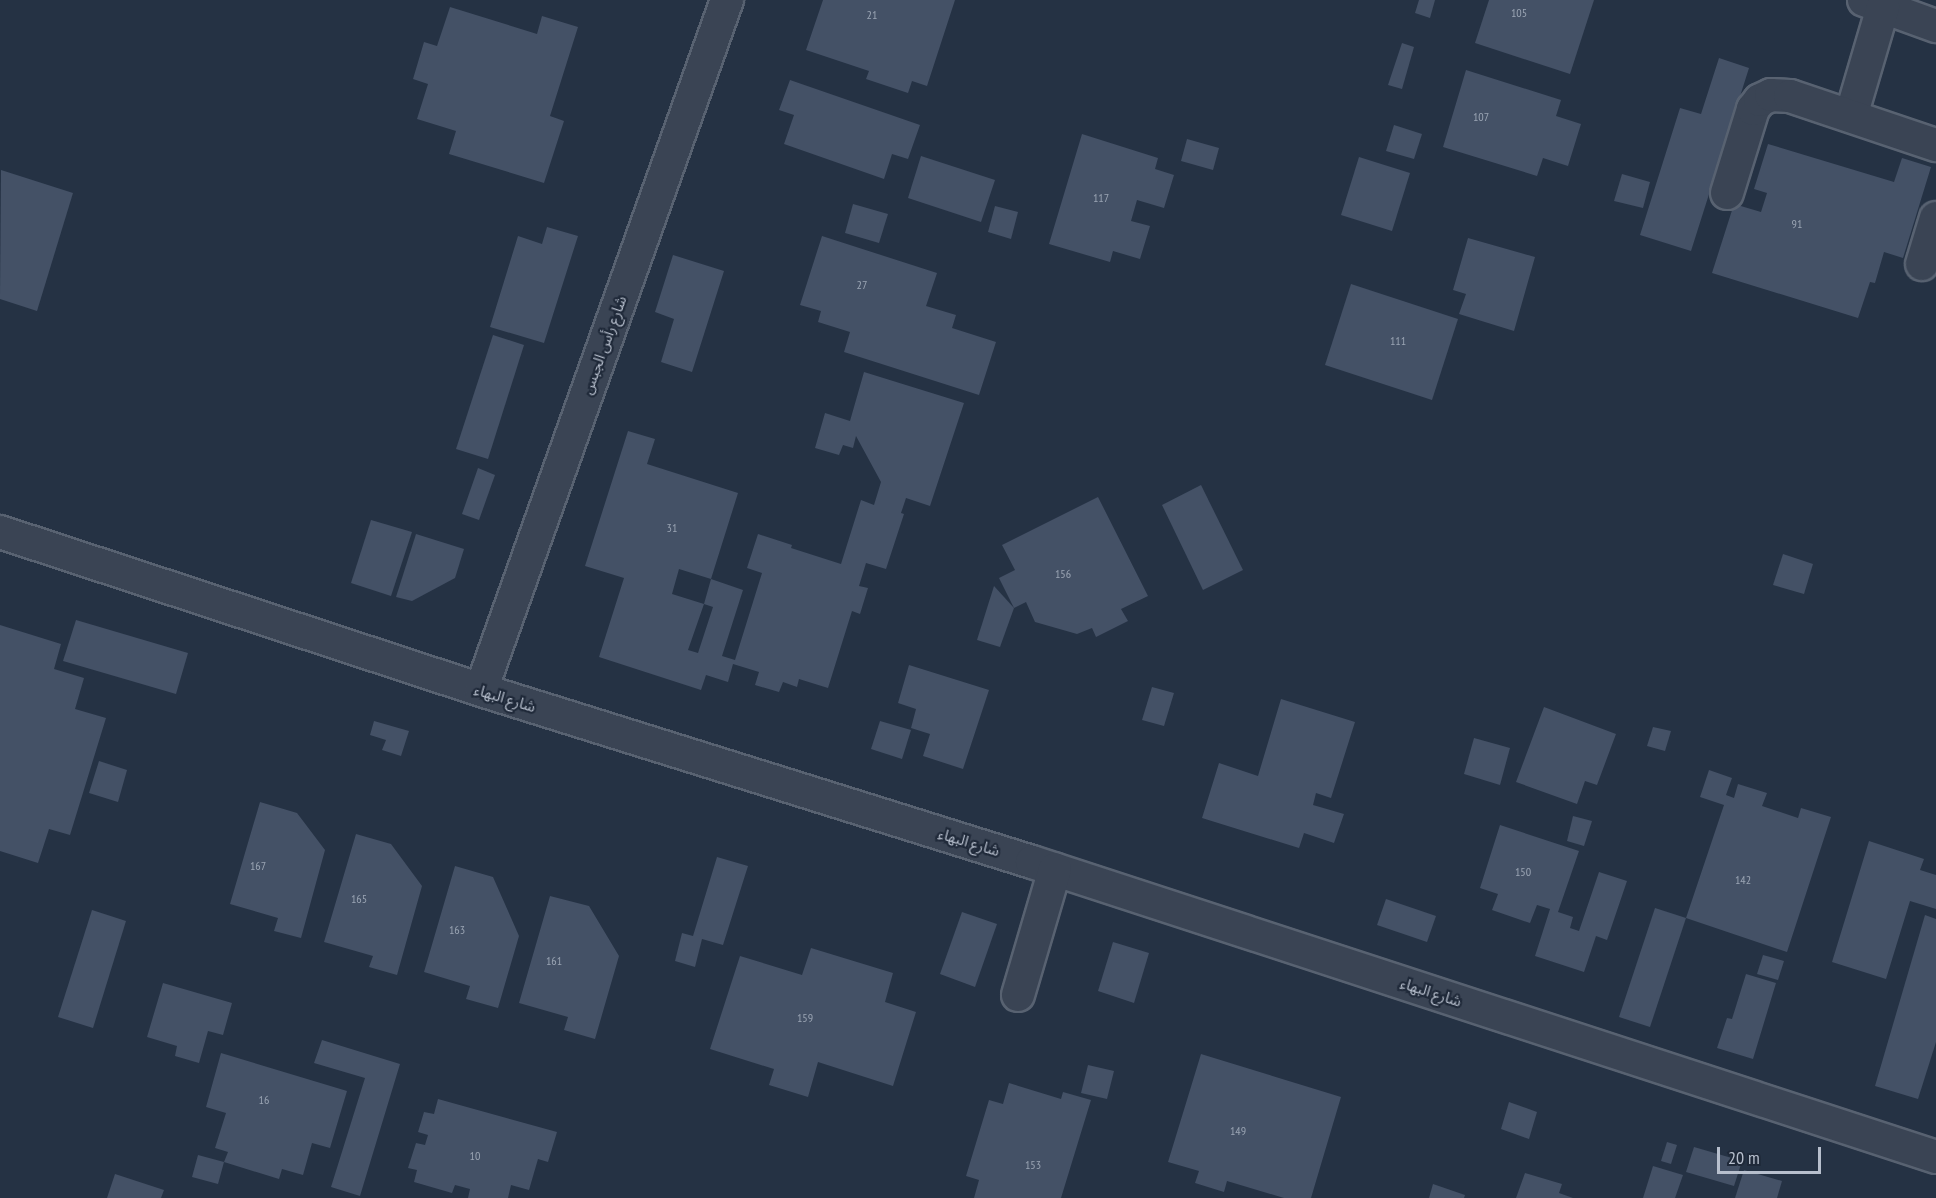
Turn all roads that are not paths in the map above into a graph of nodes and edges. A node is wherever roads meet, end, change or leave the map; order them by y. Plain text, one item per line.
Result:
1 (727, 0) edge
2 (1873, 3) edge
3 (1936, 26) edge
4 (1851, 116) junction
5 (1936, 145) edge
6 (1727, 193) dead end
7 (1936, 218) edge
8 (1922, 264) dead end
9 (0, 532) edge
10 (481, 690) junction
11 (1055, 869) junction
12 (1018, 995) dead end
13 (1936, 1157) edge

1 - 10 street, شارع رأس الجبس
2 - 3 street
2 - 4 street
4 - 5 street
4 - 6 street
7 - 8 street
9 - 10 street, شارع البهاء
10 - 11 street, شارع البهاء
11 - 12 street
11 - 13 street, شارع البهاء

